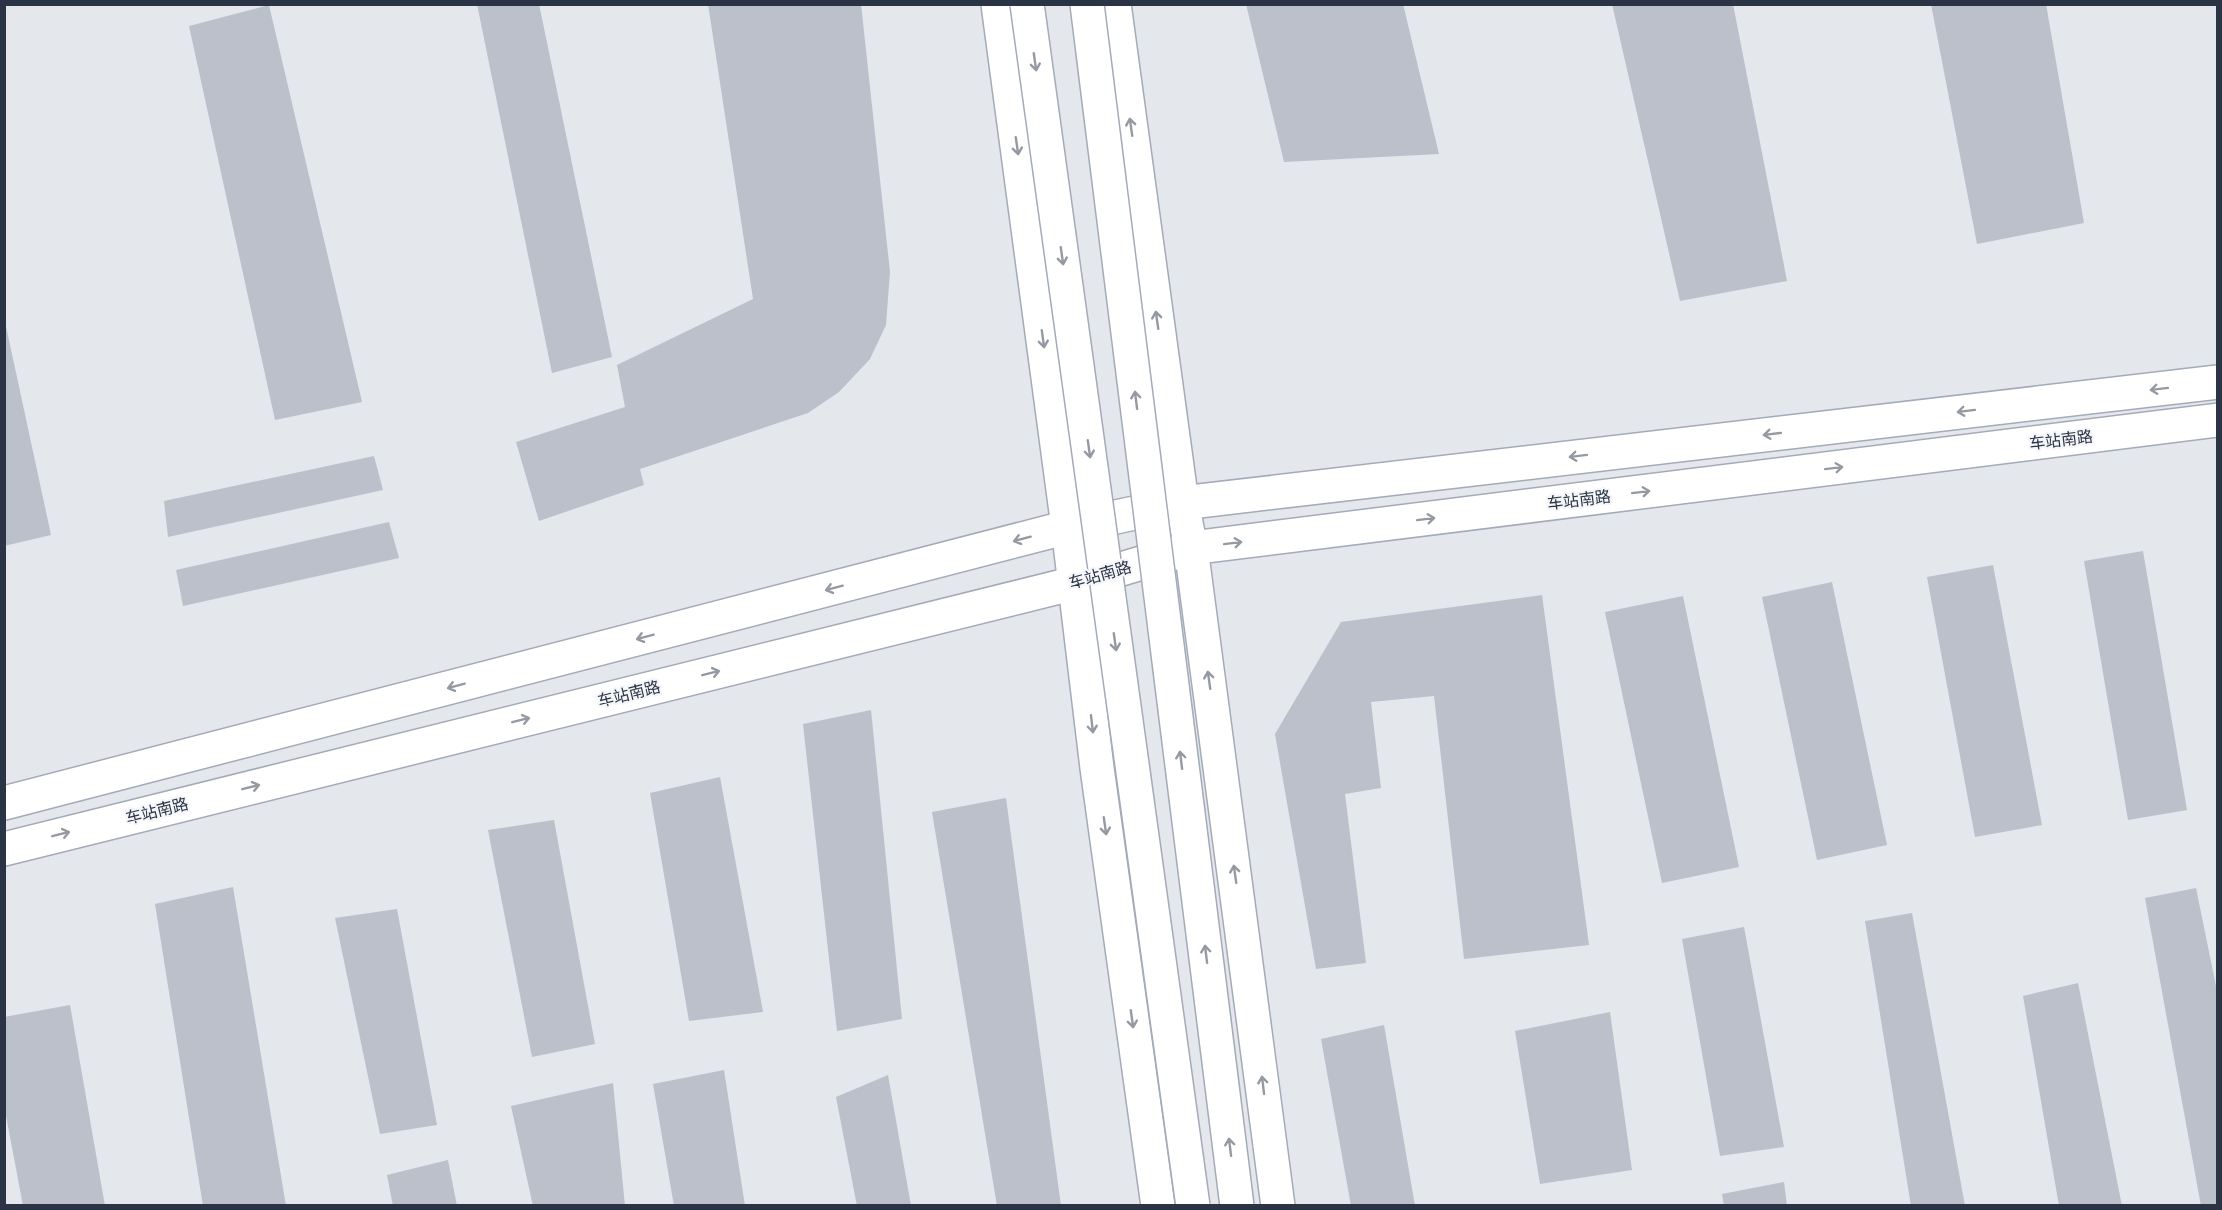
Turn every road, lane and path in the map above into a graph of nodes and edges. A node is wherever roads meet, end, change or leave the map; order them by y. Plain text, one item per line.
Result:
1 (998, 4) edge
2 (1027, 4) edge
3 (1087, 4) edge
4 (1114, 4) edge
5 (2217, 382) edge
6 (2217, 420) edge
7 (1182, 502) junction
8 (1068, 527) junction
9 (1191, 548) junction
10 (1075, 583) junction
11 (4, 803) edge
12 (4, 849) edge
13 (1158, 1206) edge
14 (1193, 1206) edge
15 (1237, 1206) edge
16 (1278, 1206) edge

1 -> 8 main road
2 -> 14 main road, bridge
15 -> 3 main road, bridge
7 -> 4 main road
5 -> 7 main road
9 -> 6 main road, 车站南路
7 - 8 main road
7 - 9 main road
8 - 10 main road
8 -> 11 main road
9 - 10 main road, 车站南路
16 -> 9 main road
12 -> 10 main road, 车站南路
10 -> 13 main road

